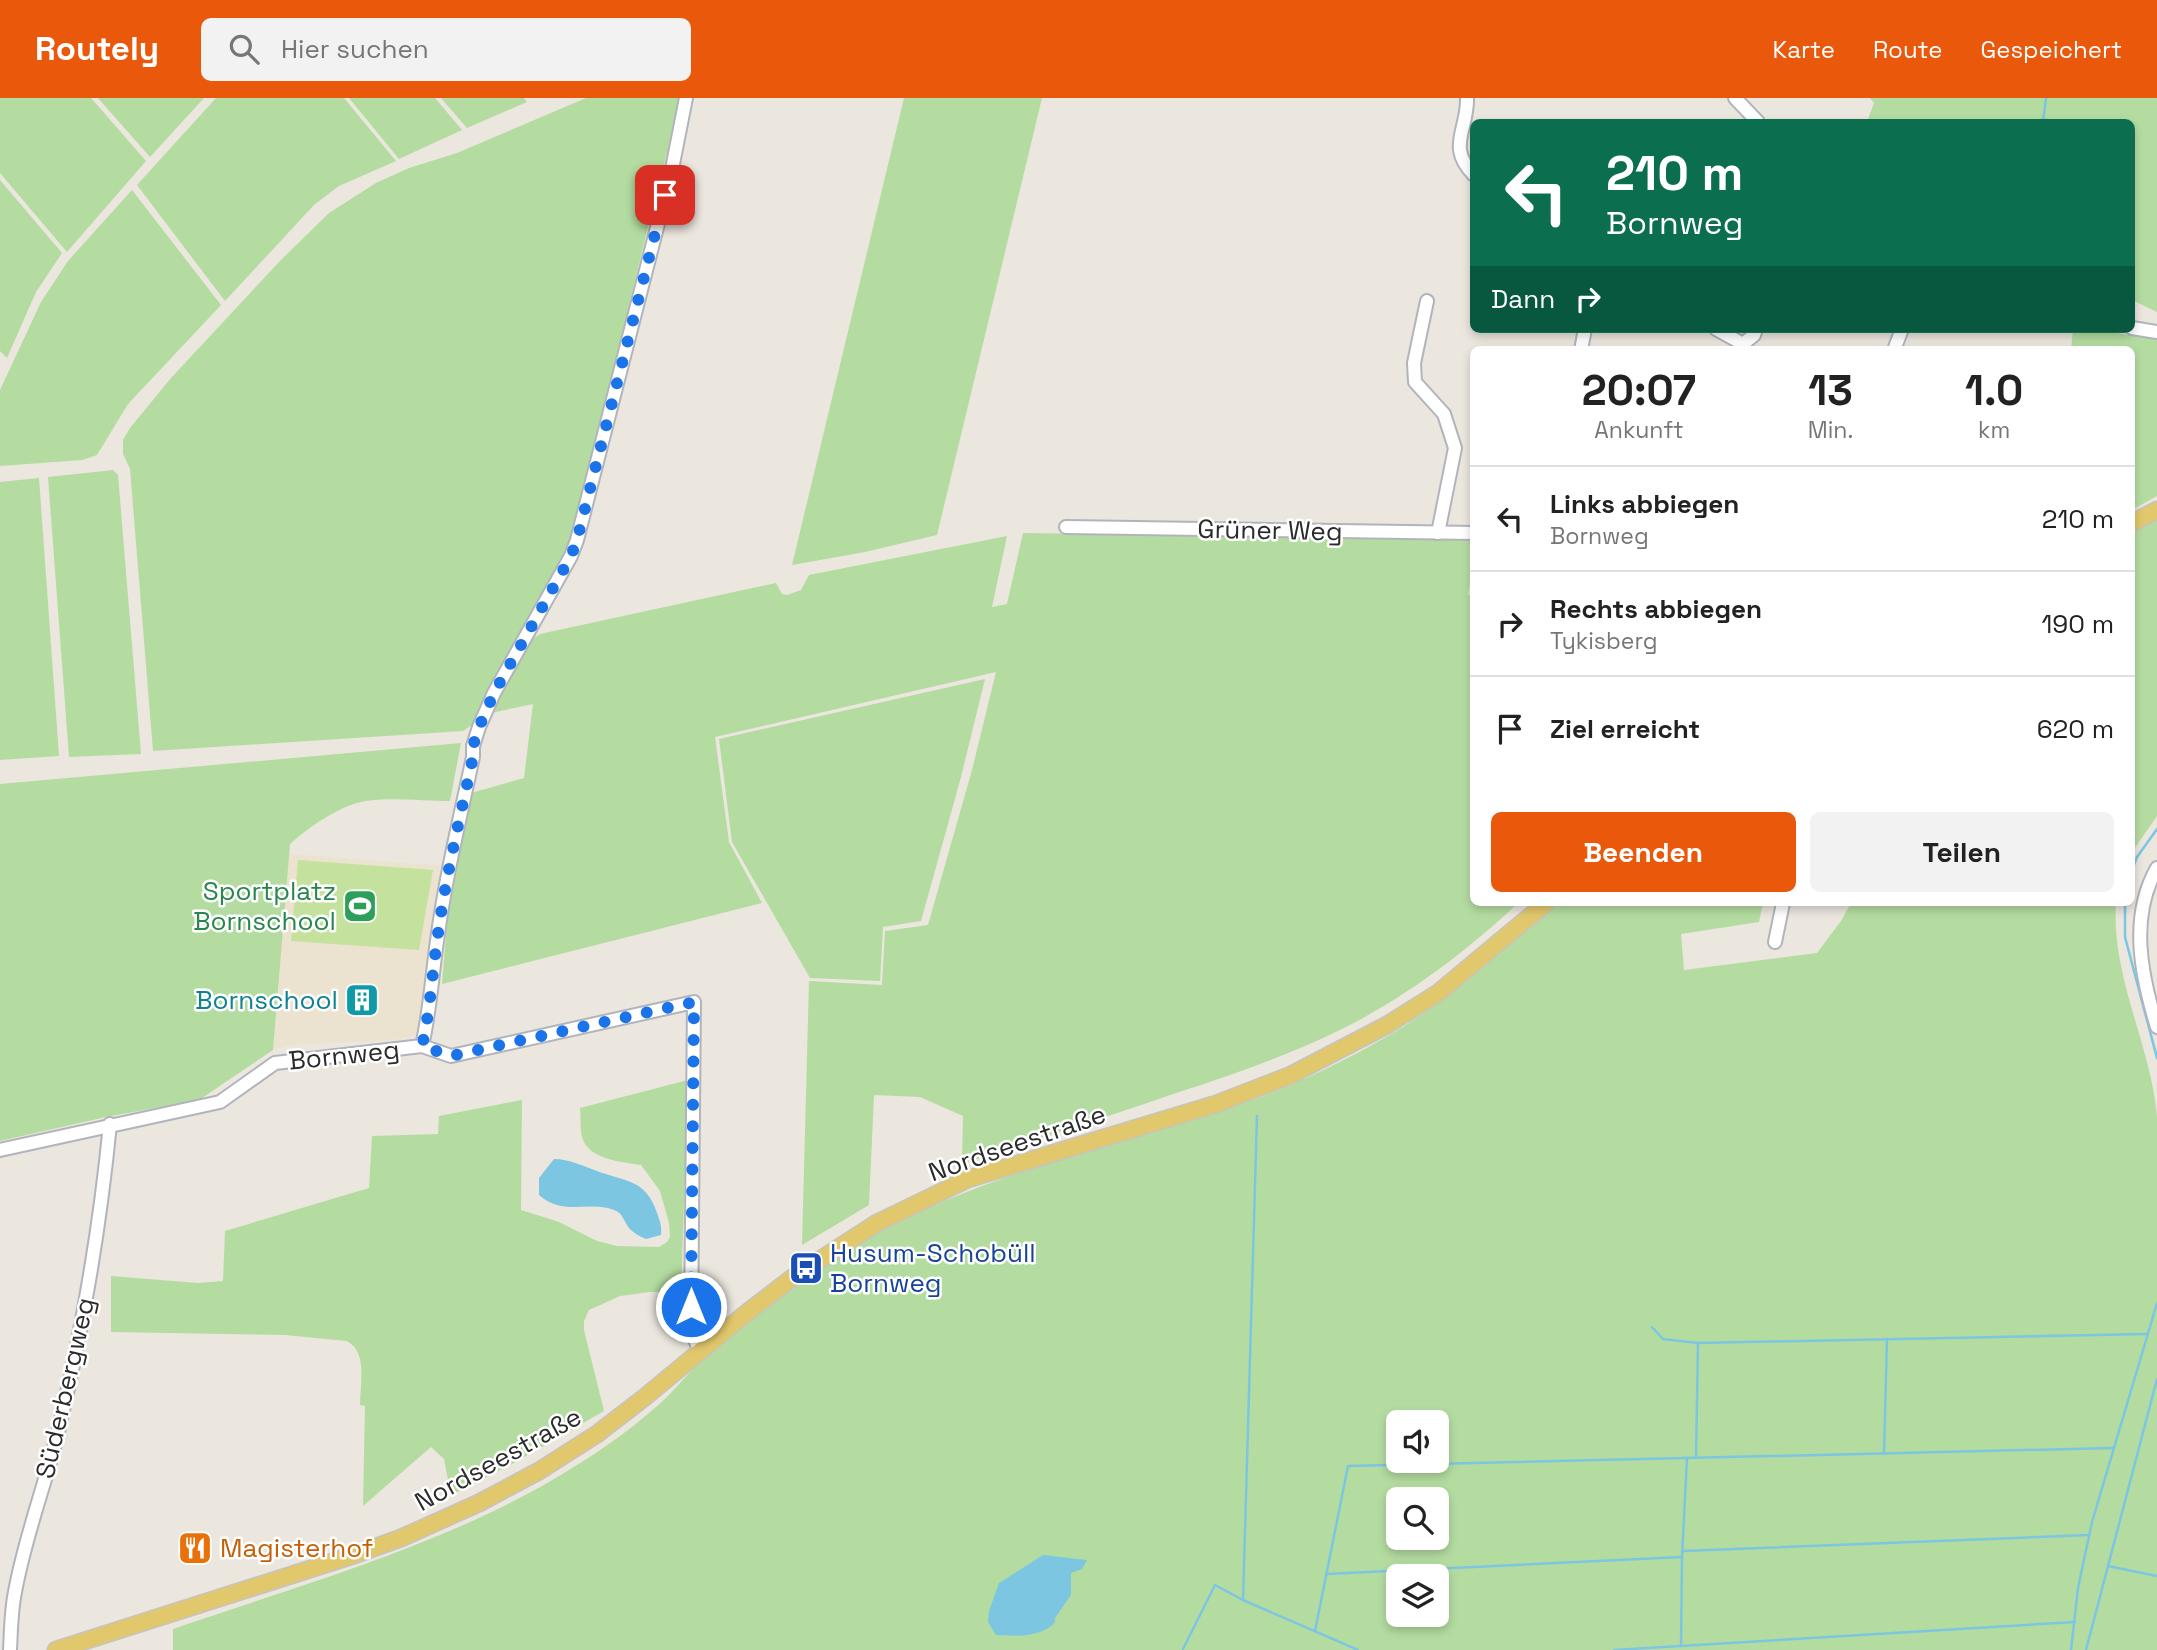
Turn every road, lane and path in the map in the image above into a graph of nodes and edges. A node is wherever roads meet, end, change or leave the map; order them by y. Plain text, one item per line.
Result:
1 (686, 98) edge
2 (1467, 98) edge
3 (1734, 98) edge
4 (1755, 119) edge
5 (1470, 171) edge
6 (1427, 300) dead end
7 (2135, 328) edge
8 (2157, 332) edge
9 (1723, 333) edge
10 (1755, 333) edge
11 (2157, 510) edge
12 (2135, 521) edge
13 (1066, 527) dead end
14 (1438, 533) junction
15 (1470, 533) edge
16 (2157, 868) edge
17 (1542, 906) edge
18 (1782, 906) edge
19 (1775, 942) dead end
20 (2157, 1027) edge
21 (422, 1046) junction
22 (110, 1124) junction
23 (0, 1150) edge
24 (700, 1352) junction
25 (10, 1650) edge
26 (56, 1650) edge

1 - 21 street
2 - 5 street
3 - 4 street
6 - 14 street
7 - 8 street
9 - 10 street
11 - 12 main road
13 - 14 street, Grüner Weg
14 - 15 street, Grüner Weg
16 - 20 street
17 - 24 main road, Nordseestraße
18 - 19 street
21 - 22 street, Bornweg
21 - 24 street, Bornweg
22 - 23 street, Bornweg
22 - 25 street, Süderbergweg
24 - 26 main road, Nordseestraße

